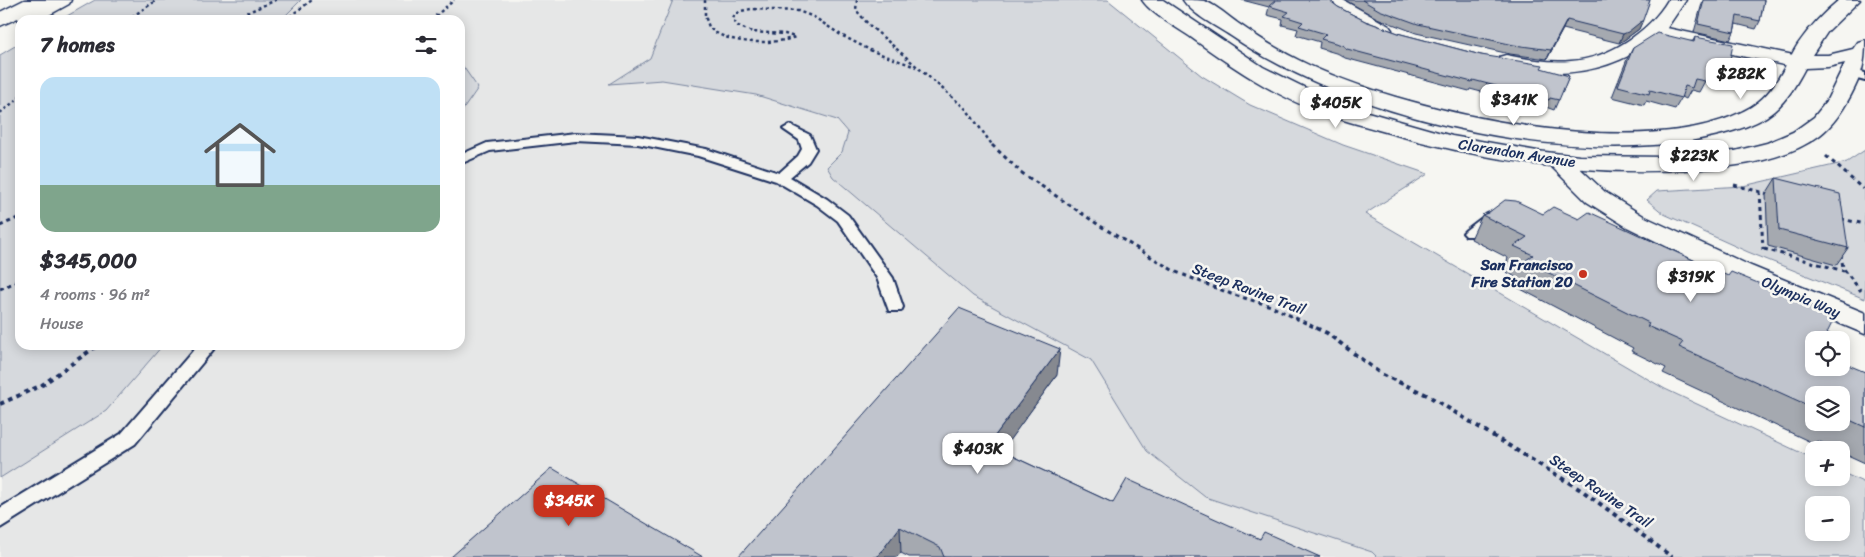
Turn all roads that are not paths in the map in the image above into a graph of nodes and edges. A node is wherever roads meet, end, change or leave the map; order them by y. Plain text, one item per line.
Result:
1 (38, 0) edge
2 (62, 0) edge
3 (1151, 0) edge
4 (1192, 0) edge
5 (1329, 0) edge
6 (1677, 0) edge
7 (1851, 0) edge
8 (35, 15) edge
9 (0, 20) edge
10 (1660, 24) junction
11 (15, 26) edge
12 (0, 34) edge
13 (1399, 36) edge
14 (1863, 49) edge
15 (1485, 56) edge
16 (1798, 62) junction
17 (1858, 75) edge
18 (1828, 89) junction
19 (1455, 121) junction
20 (790, 129) dead end
21 (1602, 138) junction
22 (465, 158) edge
23 (1560, 162) junction
24 (781, 178) junction
25 (1510, 220) edge
26 (1471, 233) dead end
27 (895, 307) dead end
28 (1865, 324) edge
29 (204, 350) edge
30 (0, 520) edge

1 - 9 main road
2 - 8 main road
3 - 23 main road, Clarendon Avenue
4 - 19 main road, Clarendon Avenue
5 - 13 main road
6 - 10 main road
7 - 16 main road, Clarendon Avenue
10 - 15 main road
10 - 16 main road
11 - 12 main road
14 - 16 main road
14 - 17 main road, Clarendon Avenue
16 - 18 main road
16 - 21 main road, Clarendon Avenue
17 - 18 main road, Clarendon Avenue
18 - 23 main road, Clarendon Avenue
19 - 21 main road, Clarendon Avenue
19 - 23 main road
20 - 24 lane
21 - 23 main road
22 - 24 lane
23 - 28 main road, Olympia Way
24 - 27 lane
25 - 26 lane
29 - 30 lane

